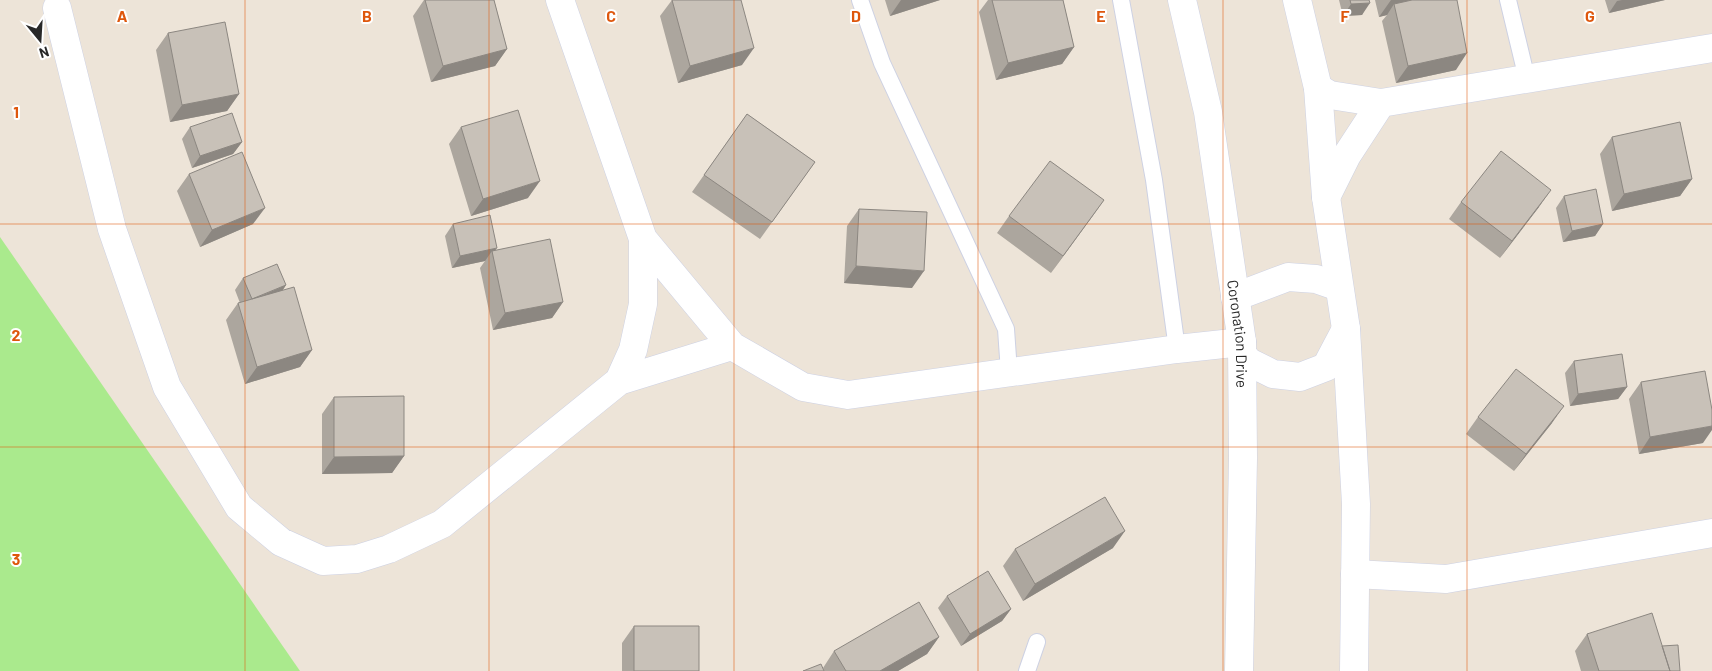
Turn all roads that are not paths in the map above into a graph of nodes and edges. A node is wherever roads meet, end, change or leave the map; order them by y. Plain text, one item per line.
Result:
1 (560, 0) edge
2 (860, 0) edge
3 (1121, 0) edge
4 (1182, 0) edge
5 (1297, 0) edge
6 (1508, 0) edge
7 (57, 8) dead end
8 (1712, 48) edge
9 (1527, 79) junction
10 (1318, 88) junction
11 (1381, 103) junction
12 (1326, 197) junction
13 (642, 239) junction
14 (1339, 287) junction
15 (1235, 297) junction
16 (1346, 329) junction
17 (732, 346) junction
18 (1242, 348) junction
19 (1176, 349) junction
20 (1009, 372) junction
21 (619, 381) junction
22 (1712, 533) edge
23 (1355, 574) junction
24 (1037, 642) dead end
25 (1027, 671) edge
26 (1239, 671) edge
27 (1354, 671) edge

1 - 13 street
2 - 20 lane
3 - 19 lane
4 - 15 street, Coronation Drive
5 - 10 street
6 - 9 lane
7 - 21 street
8 - 9 street
9 - 11 street
10 - 11 street
10 - 12 street
11 - 12 street
12 - 14 street
13 - 17 street
13 - 21 street
14 - 15 street
14 - 16 street
15 - 18 street, Coronation Drive
16 - 18 street
16 - 23 street
17 - 20 street
17 - 21 street
18 - 19 street
18 - 26 street, Coronation Drive
19 - 20 street
22 - 23 street
23 - 27 street
24 - 25 lane

